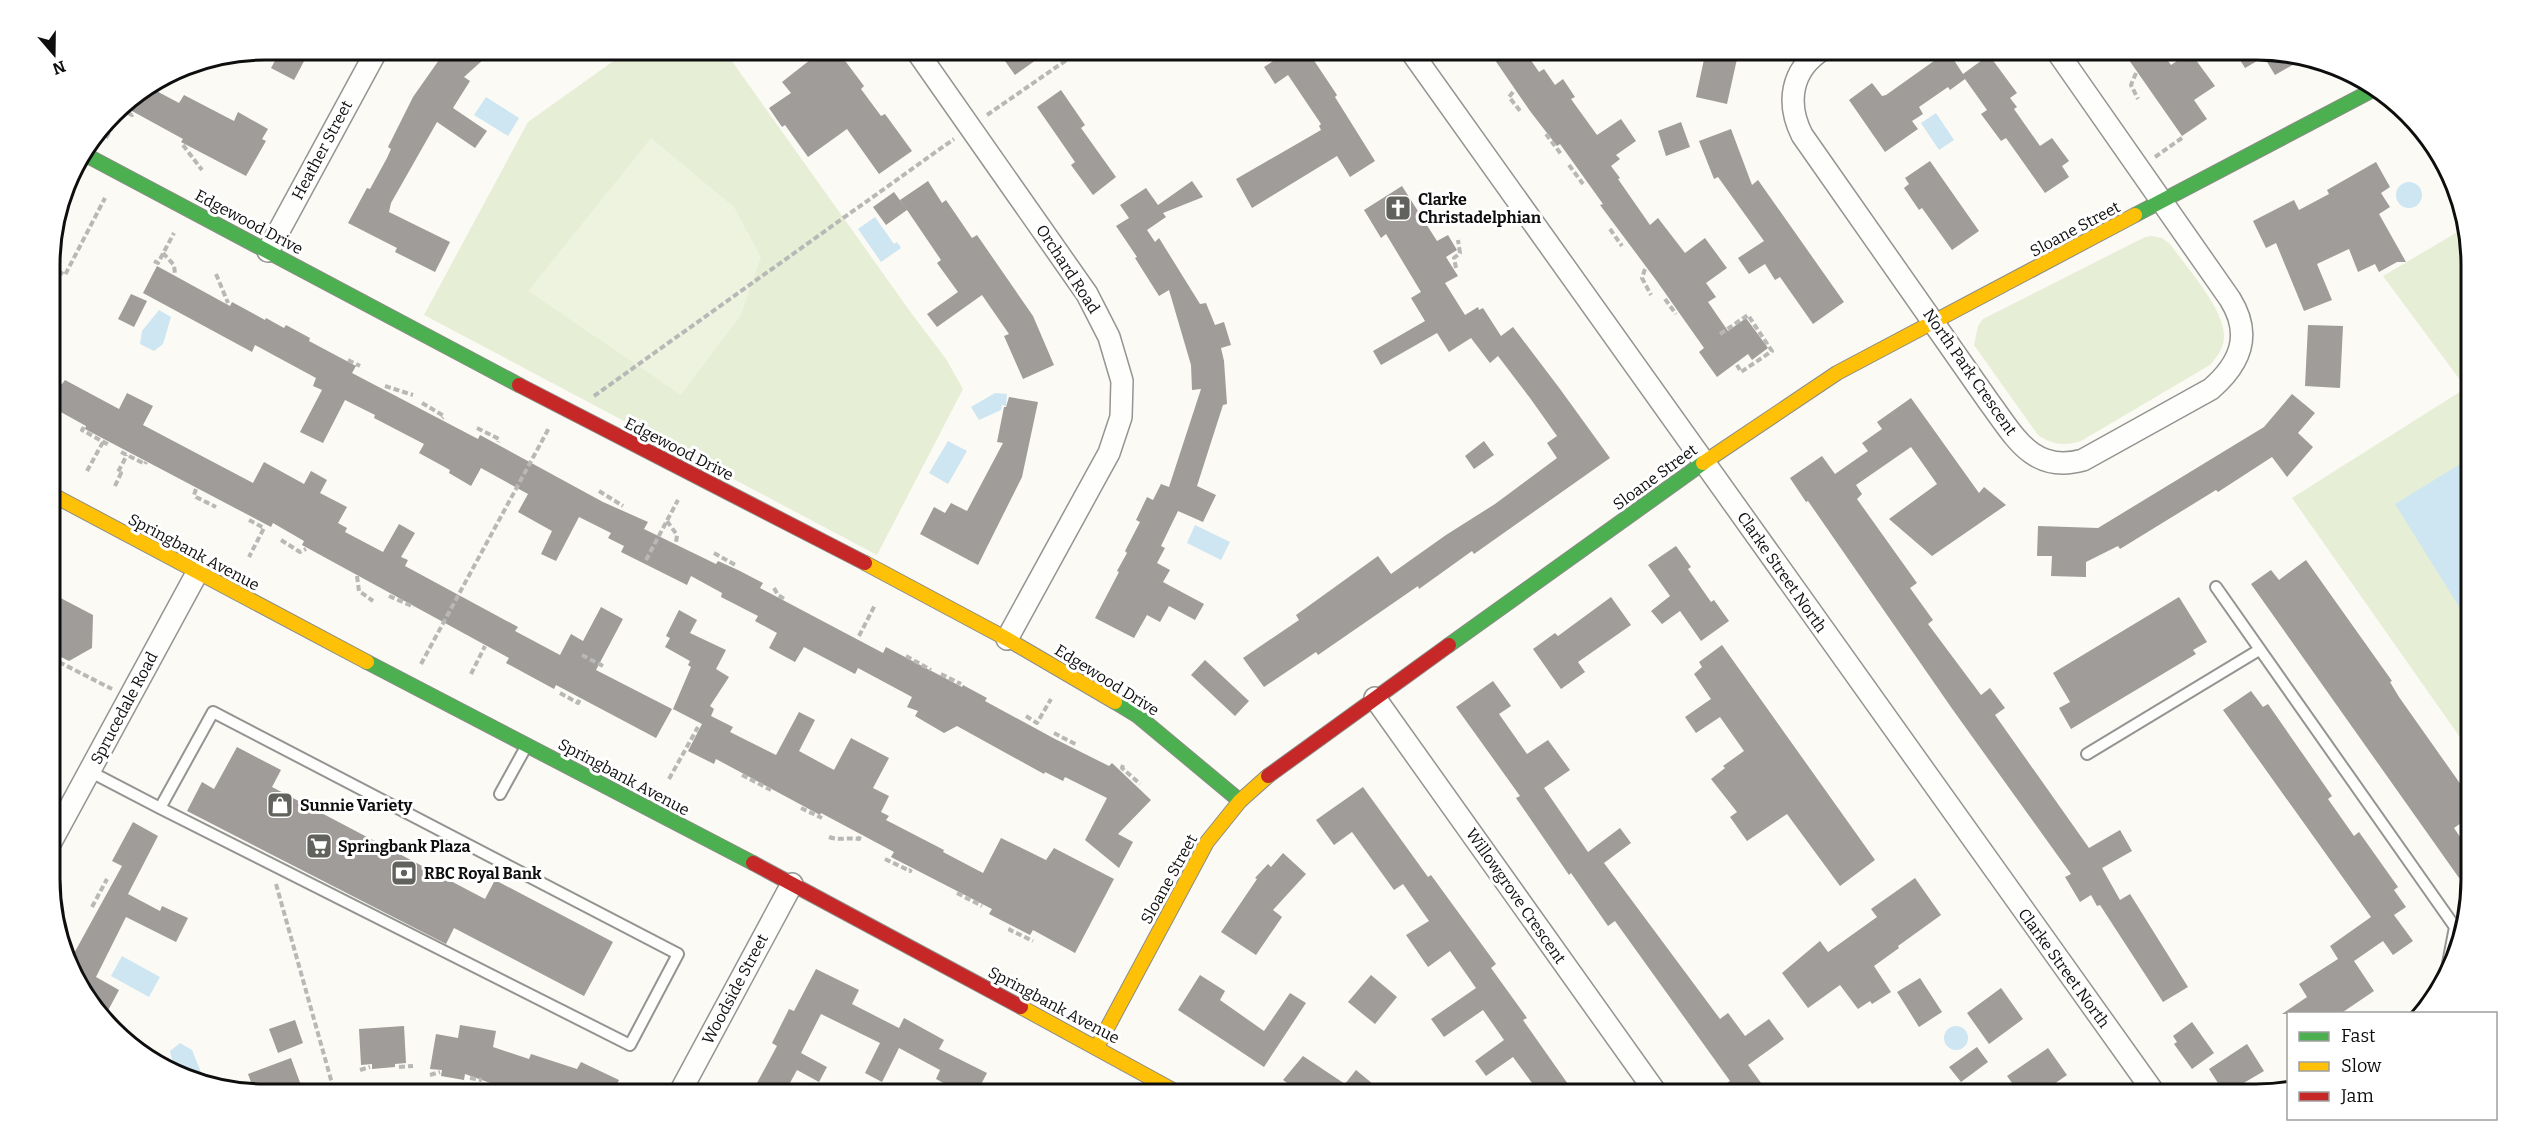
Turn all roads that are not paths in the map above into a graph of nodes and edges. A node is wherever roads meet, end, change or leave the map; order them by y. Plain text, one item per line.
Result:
1 (372, 60) edge
2 (923, 60) edge
3 (1417, 60) edge
4 (1811, 60) edge
5 (2063, 60) edge
6 (2368, 93) edge
7 (90, 157) edge
8 (2162, 202) junction
9 (268, 251) junction
10 (1935, 322) junction
11 (1705, 462) junction
12 (60, 499) edge
13 (196, 573) junction
14 (2217, 587) dead end
15 (1007, 639) junction
16 (2259, 650) junction
17 (1375, 698) junction
18 (527, 745) junction
19 (2088, 754) dead end
20 (89, 771) junction
21 (500, 794) dead end
22 (1240, 801) junction
23 (160, 808) junction
24 (60, 825) edge
25 (792, 884) junction
26 (2454, 931) edge
27 (1097, 1047) junction
28 (684, 1084) edge
29 (1162, 1084) edge
30 (1650, 1084) edge
31 (2148, 1084) edge

1 - 9 street, Heather Street
2 - 15 street, Orchard Road
3 - 11 street, Clarke Street North
4 - 10 street, North Park Crescent
5 - 8 street, North Park Crescent
6 - 8 street, Sloane Street
7 - 9 street, Edgewood Drive
8 - 10 street, Sloane Street
8 - 10 street, North Park Crescent
9 - 15 street, Edgewood Drive
10 - 11 street, Sloane Street
11 - 17 street, Sloane Street
11 - 31 street, Clarke Street North
12 - 13 street, Springbank Avenue
13 - 18 street, Springbank Avenue
13 - 20 street, Sprucedale Road
14 - 16 lane
15 - 22 street, Edgewood Drive
16 - 19 lane
16 - 26 lane
17 - 22 street, Sloane Street
17 - 30 street, Willowgrove Crescent
18 - 21 lane
18 - 25 street, Springbank Avenue
20 - 23 lane
20 - 24 street, Sprucedale Road
22 - 27 street, Sloane Street
23 - 23 lane
25 - 27 street, Springbank Avenue
25 - 28 street, Woodside Street
27 - 29 street, Springbank Avenue

